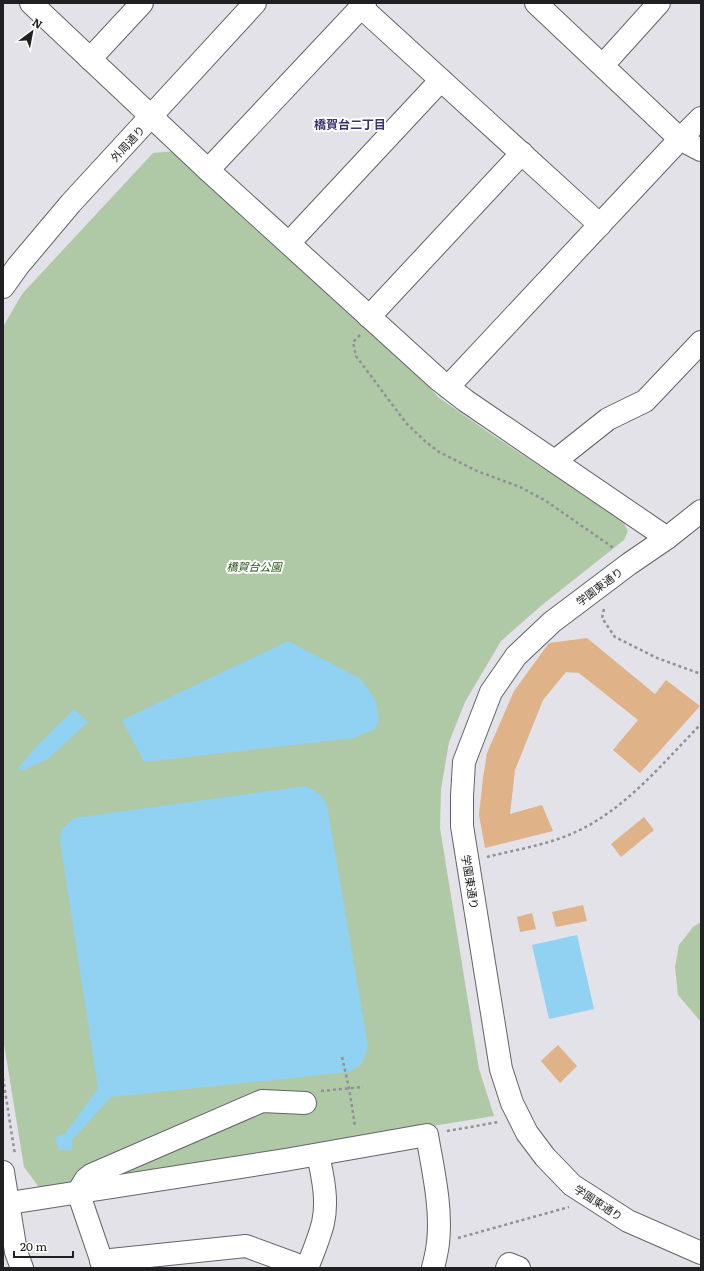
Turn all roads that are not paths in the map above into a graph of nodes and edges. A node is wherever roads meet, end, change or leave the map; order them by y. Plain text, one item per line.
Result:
1 (31, 3) edge
2 (142, 3) edge
3 (255, 3) edge
4 (536, 3) edge
5 (659, 3) edge
6 (363, 5) edge
7 (90, 59) junction
8 (603, 65) junction
9 (441, 80) junction
10 (151, 116) junction
11 (701, 118) edge
12 (680, 138) junction
13 (701, 150) edge
14 (522, 153) junction
15 (208, 170) junction
16 (600, 225) junction
17 (289, 243) junction
18 (3, 287) edge
19 (369, 317) junction
20 (701, 342) edge
21 (448, 387) junction
22 (555, 461) junction
23 (701, 512) edge
24 (667, 538) junction
25 (305, 1103) road end
26 (318, 1155) junction
27 (3, 1172) edge
28 (78, 1192) junction
29 (5, 1203) edge
30 (701, 1253) edge
31 (102, 1265) edge
32 (22, 1268) edge
33 (306, 1268) edge
34 (433, 1268) edge
35 (507, 1268) edge
36 (519, 1268) edge

1 - 7 street
2 - 7 street
3 - 10 street, 外周通り
4 - 8 street
5 - 8 street
6 - 9 street
6 - 15 street
7 - 10 street
8 - 12 street
9 - 14 street
9 - 17 street
10 - 15 street
10 - 18 street, 外周通り
11 - 12 street
12 - 13 street
12 - 16 street
14 - 16 street
14 - 19 street
15 - 17 street
16 - 21 street
17 - 19 street
19 - 21 street
20 - 22 street
21 - 22 street
22 - 24 street
23 - 24 street, 学園東通り
24 - 30 street, 学園東通り
25 - 28 street
26 - 28 street
26 - 33 street
26 - 34 street
27 - 29 street
28 - 29 street
28 - 31 street
29 - 32 street
31 - 33 street
35 - 36 street

